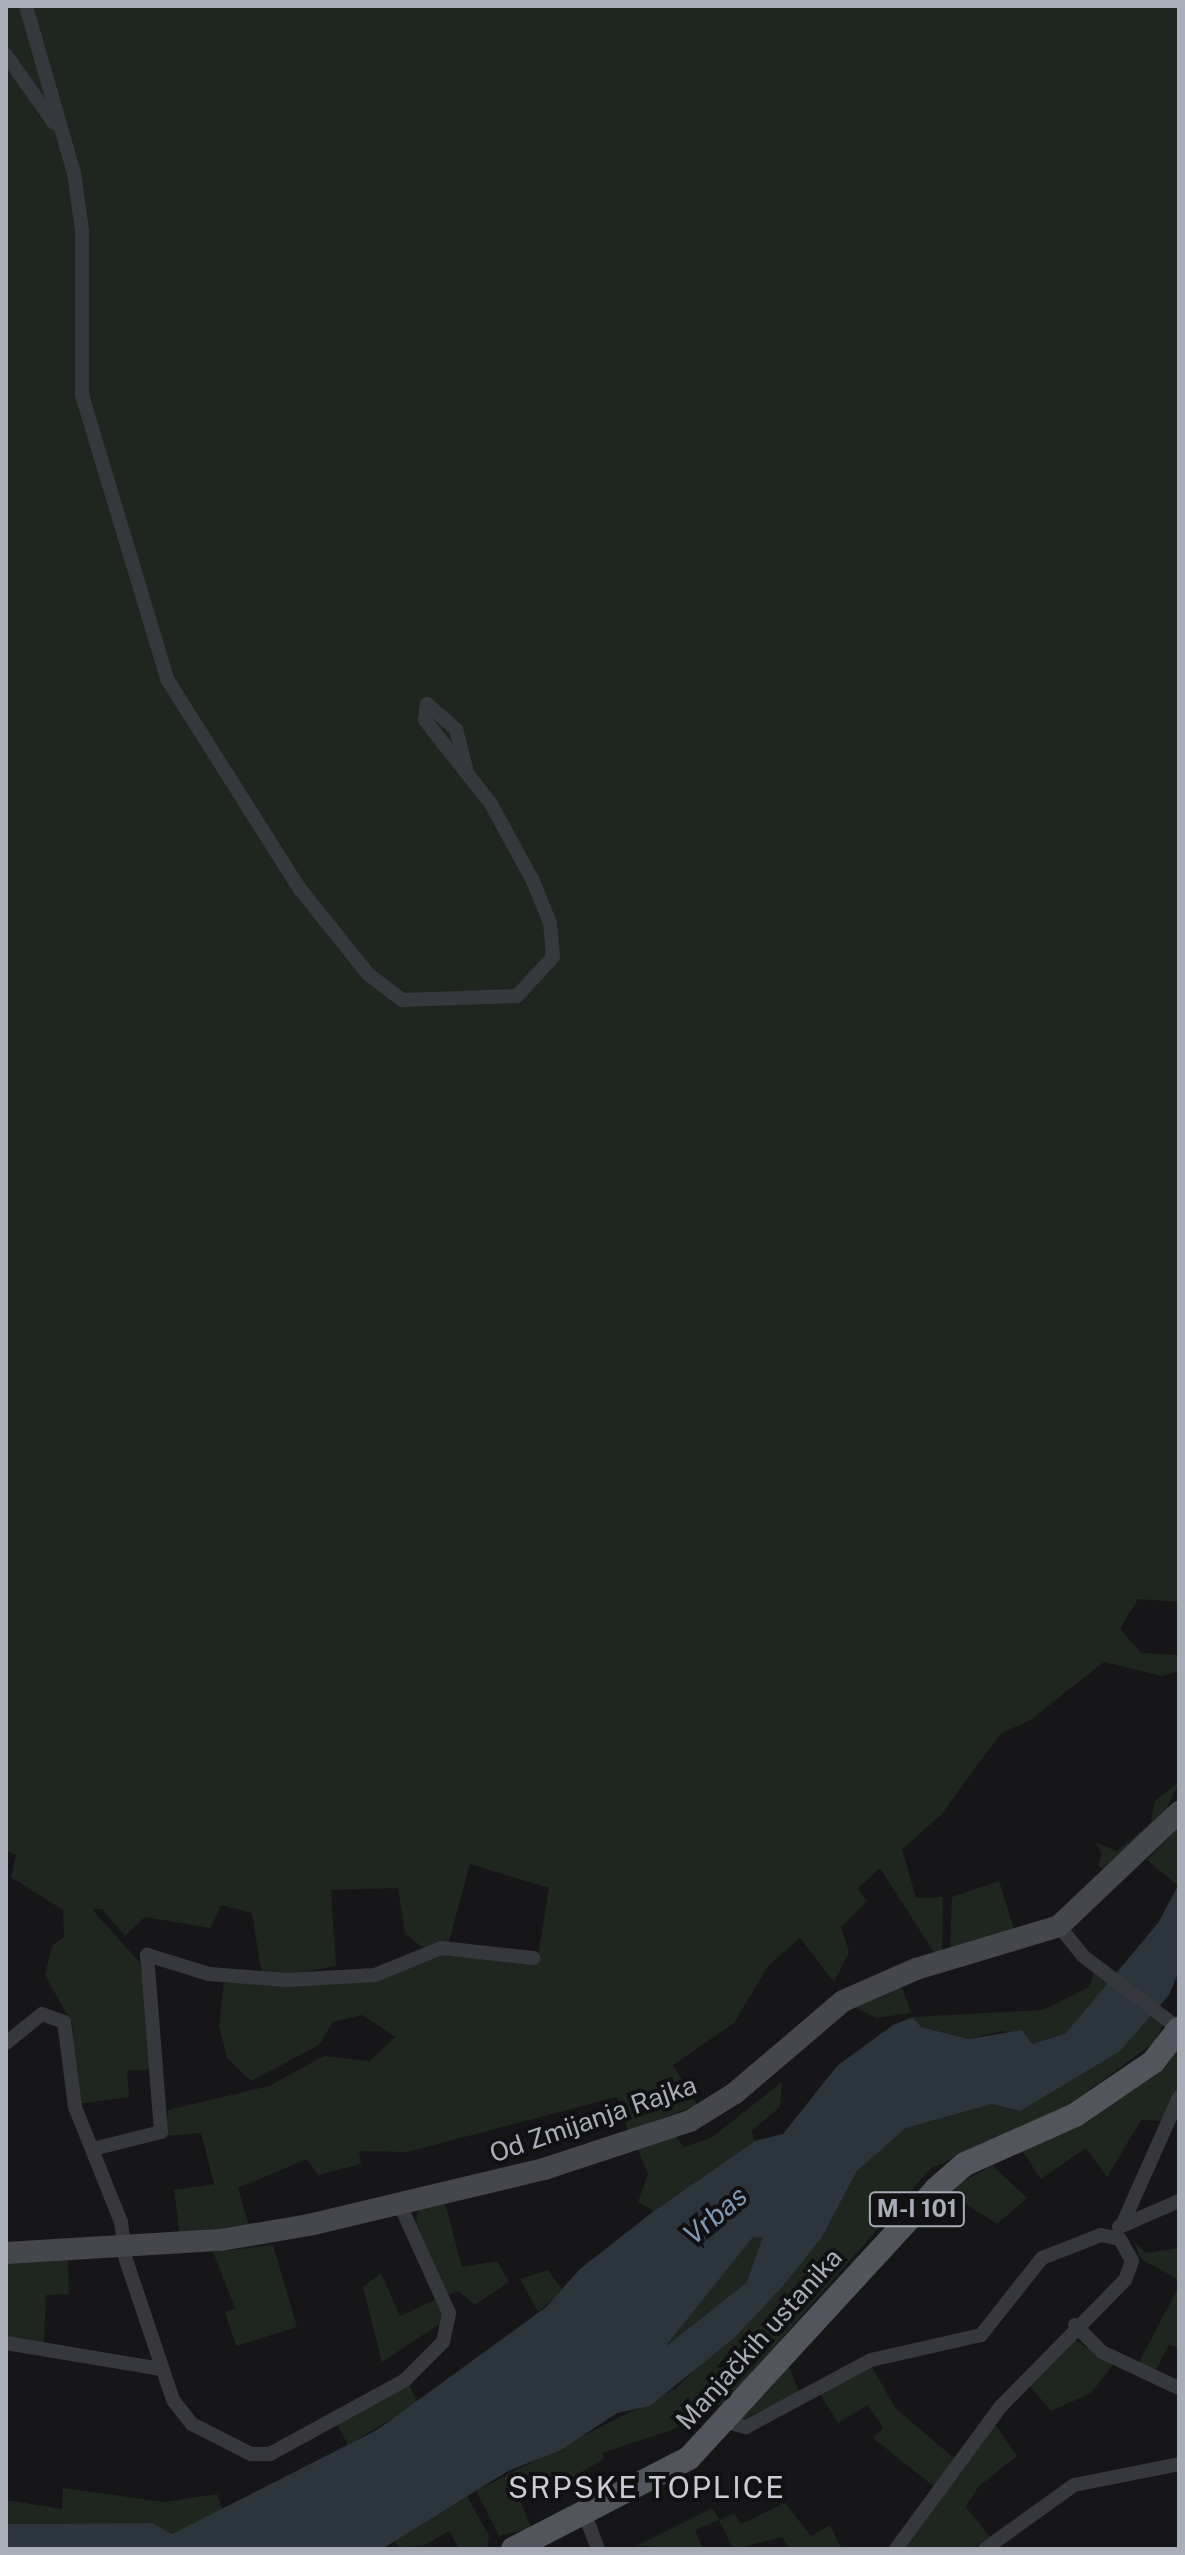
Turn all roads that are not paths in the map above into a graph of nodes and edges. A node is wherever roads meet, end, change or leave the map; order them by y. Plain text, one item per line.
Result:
1 (26, 6) edge
2 (6, 55) edge
3 (59, 130) junction
4 (466, 768) dead end
5 (1179, 1812) edge
6 (1059, 1926) junction
7 (533, 1958) dead end
8 (1179, 2029) edge
9 (6, 2043) edge
10 (1179, 2097) edge
11 (93, 2149) junction
12 (1179, 2201) edge
13 (400, 2205) junction
14 (1123, 2223) junction
15 (1108, 2234) junction
16 (124, 2249) junction
17 (6, 2253) edge
18 (1075, 2325) junction
19 (6, 2343) edge
20 (162, 2369) junction
21 (1179, 2388) edge
22 (734, 2424) junction
23 (1179, 2464) edge
24 (585, 2515) junction
25 (513, 2549) edge
26 (598, 2549) edge
27 (896, 2549) edge
28 (985, 2549) edge

1 - 3 street
2 - 3 street
3 - 4 street
5 - 6 street, Od Zmijanja Rajka
6 - 8 street
6 - 13 street, Od Zmijanja Rajka
7 - 11 street
8 - 22 main road, Manjačkih ustanika / M-I 101
9 - 11 street
10 - 14 street
11 - 16 street
12 - 14 street
13 - 16 street, Od Zmijanja Rajka
13 - 20 street
14 - 15 street
15 - 18 street
15 - 22 street
16 - 17 street, Od Zmijanja Rajka
16 - 20 street
18 - 21 street
18 - 27 street
19 - 20 street
22 - 24 main road, Manjačkih ustanika / M-I 101
23 - 28 street
24 - 25 main road, Manjačkih ustanika / M-I 101
24 - 26 street

